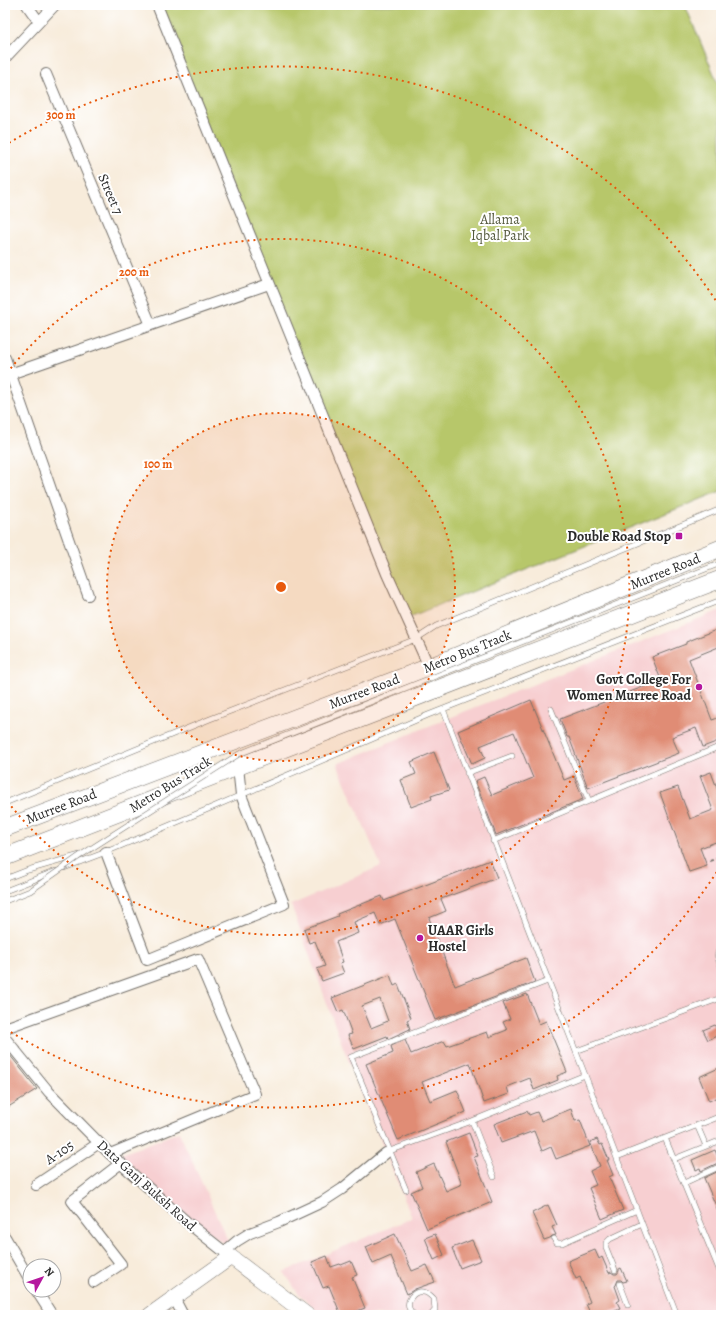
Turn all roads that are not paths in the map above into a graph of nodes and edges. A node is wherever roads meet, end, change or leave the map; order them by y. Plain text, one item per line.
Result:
1 (27, 5) edge
2 (55, 5) edge
3 (156, 5) edge
4 (39, 22) junction
5 (5, 58) edge
6 (46, 74) dead end
7 (270, 284) junction
8 (151, 325) junction
9 (5, 358) edge
10 (10, 374) junction
11 (721, 509) edge
12 (721, 548) edge
13 (721, 563) edge
14 (721, 579) edge
15 (88, 595) dead end
16 (721, 600) edge
17 (416, 639) junction
18 (429, 667) junction
19 (551, 709) dead end
20 (443, 710) junction
21 (721, 746) edge
22 (512, 756) dead end
23 (238, 767) junction
24 (467, 773) junction
25 (241, 795) junction
26 (589, 801) junction
27 (5, 803) edge
28 (5, 828) edge
29 (493, 841) junction
30 (106, 852) junction
31 (81, 855) junction
32 (5, 857) edge
33 (5, 879) edge
34 (5, 891) edge
35 (5, 901) edge
36 (721, 948) edge
37 (721, 966) edge
38 (548, 981) junction
39 (721, 998) edge
40 (5, 1028) edge
41 (5, 1038) edge
42 (576, 1052) junction
43 (585, 1075) junction
44 (721, 1116) edge
45 (472, 1120) junction
46 (697, 1125) junction
47 (665, 1138) junction
48 (99, 1142) junction
49 (706, 1146) junction
50 (721, 1146) edge
51 (388, 1152) junction
52 (110, 1154) junction
53 (616, 1157) junction
54 (674, 1159) junction
55 (121, 1163) junction
56 (721, 1166) edge
57 (494, 1177) dead end
58 (684, 1183) junction
59 (36, 1185) dead end
60 (406, 1190) dead end
61 (637, 1210) junction
62 (642, 1224) junction
63 (5, 1238) edge
64 (554, 1240) dead end
65 (227, 1254) junction
66 (22, 1267) edge
67 (615, 1270) dead end
68 (721, 1274) edge
69 (94, 1282) dead end
70 (620, 1284) dead end
71 (41, 1298) edge
72 (174, 1298) junction
73 (628, 1305) dead end
74 (52, 1315) edge
75 (150, 1315) edge
76 (183, 1315) edge
77 (306, 1315) edge
78 (414, 1315) edge
79 (431, 1315) edge
80 (677, 1315) edge

1 - 4 street
2 - 4 street
3 - 7 street
4 - 5 street
6 - 8 street, Street 7
7 - 8 street
7 - 17 street
8 - 10 street
9 - 10 street
10 - 15 street
11 - 17 lane
12 - 18 main road, Murree Road
13 - 31 lane, Metro Bus Track, bridge
14 - 23 main road, Murree Road
16 - 20 lane
17 - 18 street
17 - 27 lane
18 - 28 main road, Murree Road
19 - 26 lane
20 - 24 lane
20 - 25 lane
21 - 26 lane
22 - 24 lane
23 - 25 street
23 - 32 main road, Murree Road
24 - 29 lane
25 - 30 lane
25 - 30 street
26 - 29 lane
29 - 38 lane
30 - 34 lane
31 - 33 lane, Metro Bus Track
31 - 35 lane, Metro Bus Track, bridge
36 - 37 lane
38 - 42 lane
38 - 51 lane
39 - 42 lane
40 - 52 street
41 - 48 street, Data Ganj Buksh Road
42 - 43 lane
43 - 45 lane
43 - 53 lane
44 - 46 lane
45 - 51 lane
45 - 57 lane
46 - 47 lane
46 - 49 lane
47 - 53 lane
47 - 54 lane
48 - 52 street, Data Ganj Buksh Road
48 - 59 street, A-105
49 - 50 lane
49 - 54 lane
51 - 60 lane
51 - 65 street
52 - 55 street, Data Ganj Buksh Road
53 - 61 lane
54 - 58 lane
55 - 65 street, Data Ganj Buksh Road
55 - 69 street
56 - 58 lane
58 - 68 lane
61 - 62 lane
61 - 64 lane
62 - 67 lane
62 - 80 lane
63 - 66 street
65 - 72 street
65 - 77 street, Data Ganj Buksh Road
70 - 73 lane
71 - 74 street
72 - 75 street
72 - 76 street
78 - 79 lane

